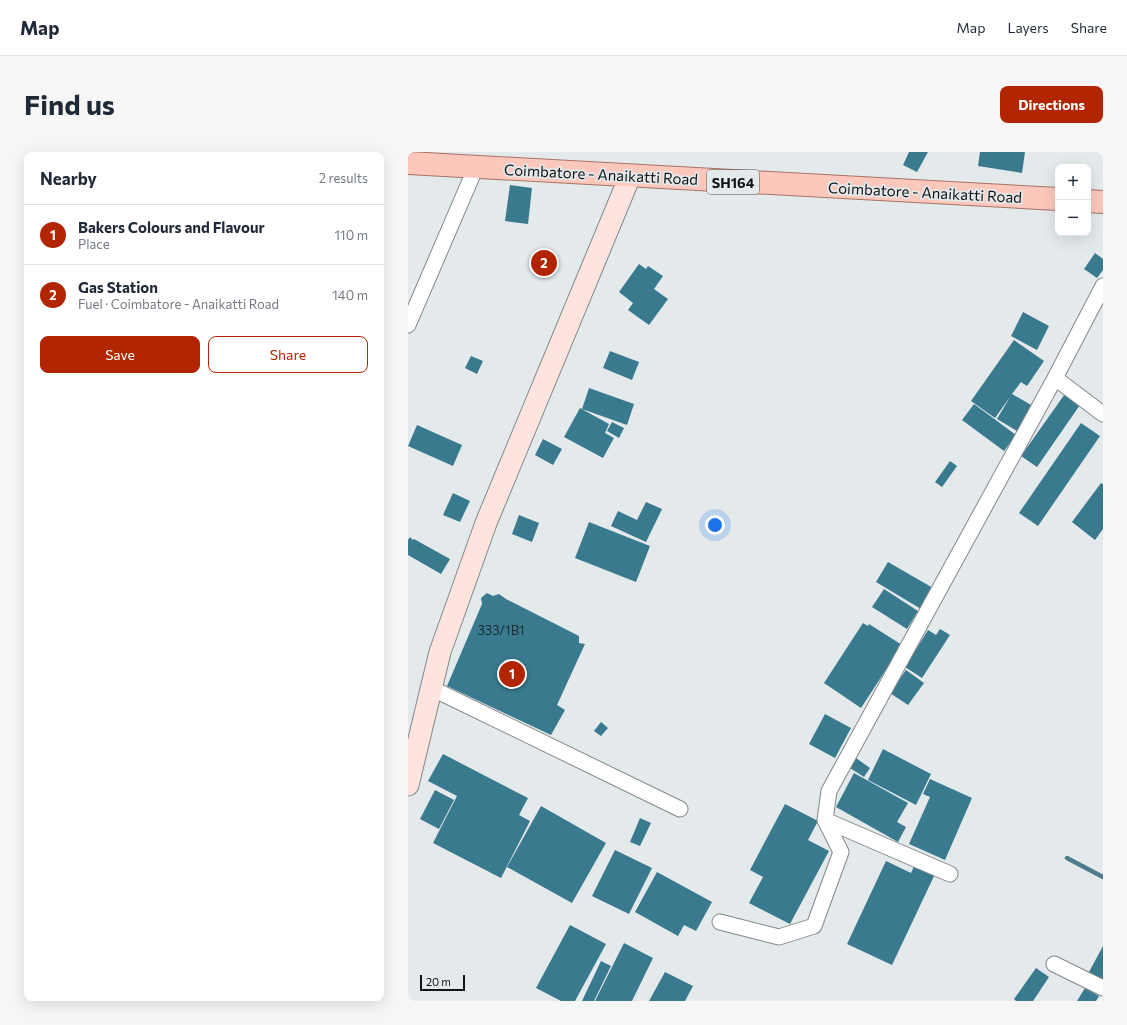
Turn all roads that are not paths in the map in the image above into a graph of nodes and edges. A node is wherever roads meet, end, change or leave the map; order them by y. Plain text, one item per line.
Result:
1 (408, 162) edge
2 (476, 167) junction
3 (630, 176) junction
4 (1055, 200) edge
5 (1091, 201) edge
6 (1103, 202) edge
7 (1103, 286) edge
8 (409, 322) edge
9 (1055, 378) junction
10 (1103, 414) edge
11 (431, 688) junction
12 (409, 775) edge
13 (680, 809) dead end
14 (825, 820) junction
15 (950, 874) dead end
16 (720, 922) dead end
17 (1054, 964) dead end
18 (1103, 988) edge

1 - 2 main road, Coimbatore - Anaikatti Road / SH164
2 - 3 main road, Coimbatore - Anaikatti Road / SH164
2 - 8 street
3 - 4 main road, Coimbatore - Anaikatti Road / SH164
3 - 11 street
5 - 6 main road
7 - 9 street
9 - 10 street
9 - 14 street
11 - 12 street
11 - 13 street
14 - 15 street
14 - 16 street
17 - 18 street

